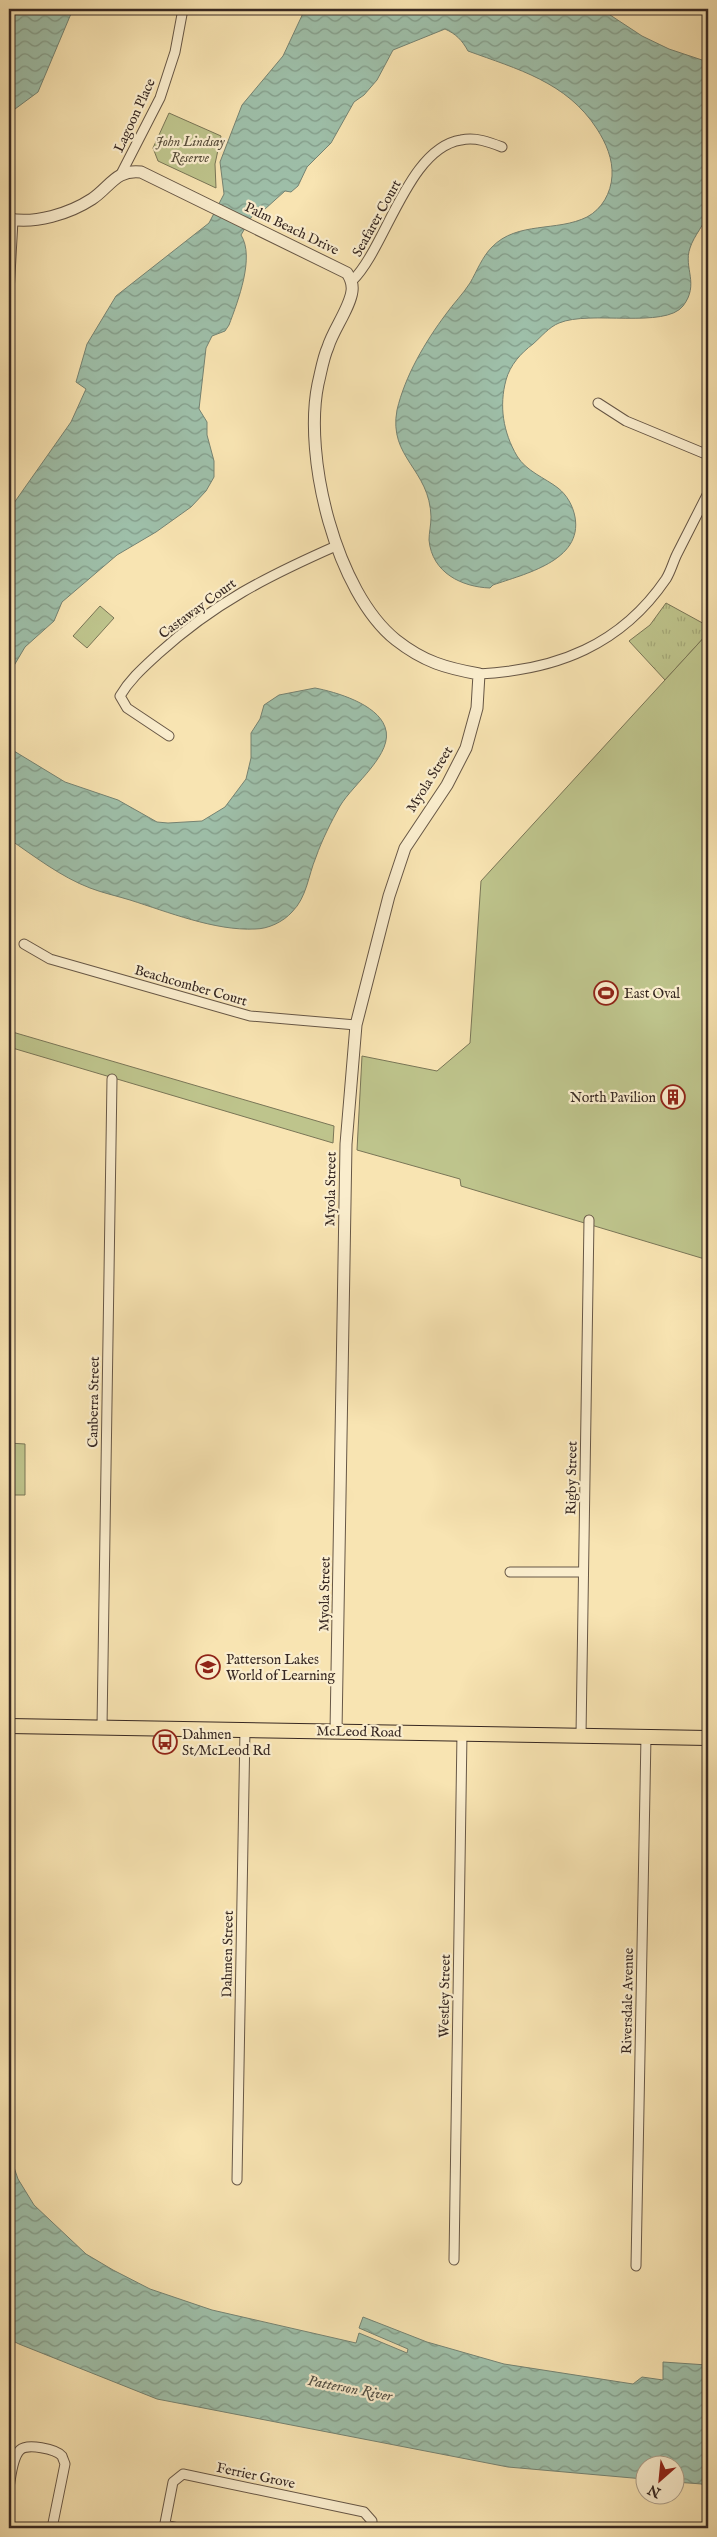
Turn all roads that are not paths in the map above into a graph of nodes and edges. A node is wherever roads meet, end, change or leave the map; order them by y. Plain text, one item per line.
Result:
1 (183, 9) edge
2 (502, 147) dead end
3 (121, 174) junction
4 (11, 220) edge
5 (352, 281) junction
6 (9, 293) edge
7 (598, 403) dead end
8 (708, 456) edge
9 (708, 493) edge
10 (336, 546) junction
11 (480, 674) junction
12 (169, 736) dead end
13 (24, 944) dead end
14 (356, 1025) junction
15 (112, 1079) dead end
16 (589, 1220) dead end
17 (510, 1572) dead end
18 (584, 1572) junction
19 (9, 1726) edge
20 (102, 1727) junction
21 (245, 1729) junction
22 (336, 1731) junction
23 (462, 1733) junction
24 (581, 1735) junction
25 (646, 1736) junction
26 (708, 1738) edge
27 (237, 2180) dead end
28 (454, 2260) dead end
29 (636, 2266) dead end
30 (9, 2488) edge
31 (164, 2527) edge
32 (52, 2528) edge
33 (178, 2528) edge
34 (372, 2528) edge

1 - 3 street, Lagoon Place
2 - 5 street, Seafarer Court
3 - 4 street
3 - 5 street, Palm Beach Drive
4 - 6 street
5 - 10 street
7 - 8 street
9 - 11 street
10 - 11 street
10 - 12 street, Castaway Court
11 - 14 street, Myola Street
13 - 14 street, Beachcomber Court
14 - 22 street, Myola Street
15 - 20 street, Canberra Street
16 - 18 street, Rigby Street
17 - 18 street
18 - 24 street, Rigby Street
19 - 20 main road, McLeod Road
20 - 21 main road, McLeod Road
21 - 22 main road, McLeod Road
21 - 27 street, Dahmen Street
22 - 23 main road, McLeod Road
23 - 24 main road, McLeod Road
23 - 28 street, Westley Street
24 - 25 main road, McLeod Road
25 - 26 main road, McLeod Road
25 - 29 street, Riversdale Avenue
30 - 32 street
31 - 33 street
31 - 34 street, Ferrier Grove

